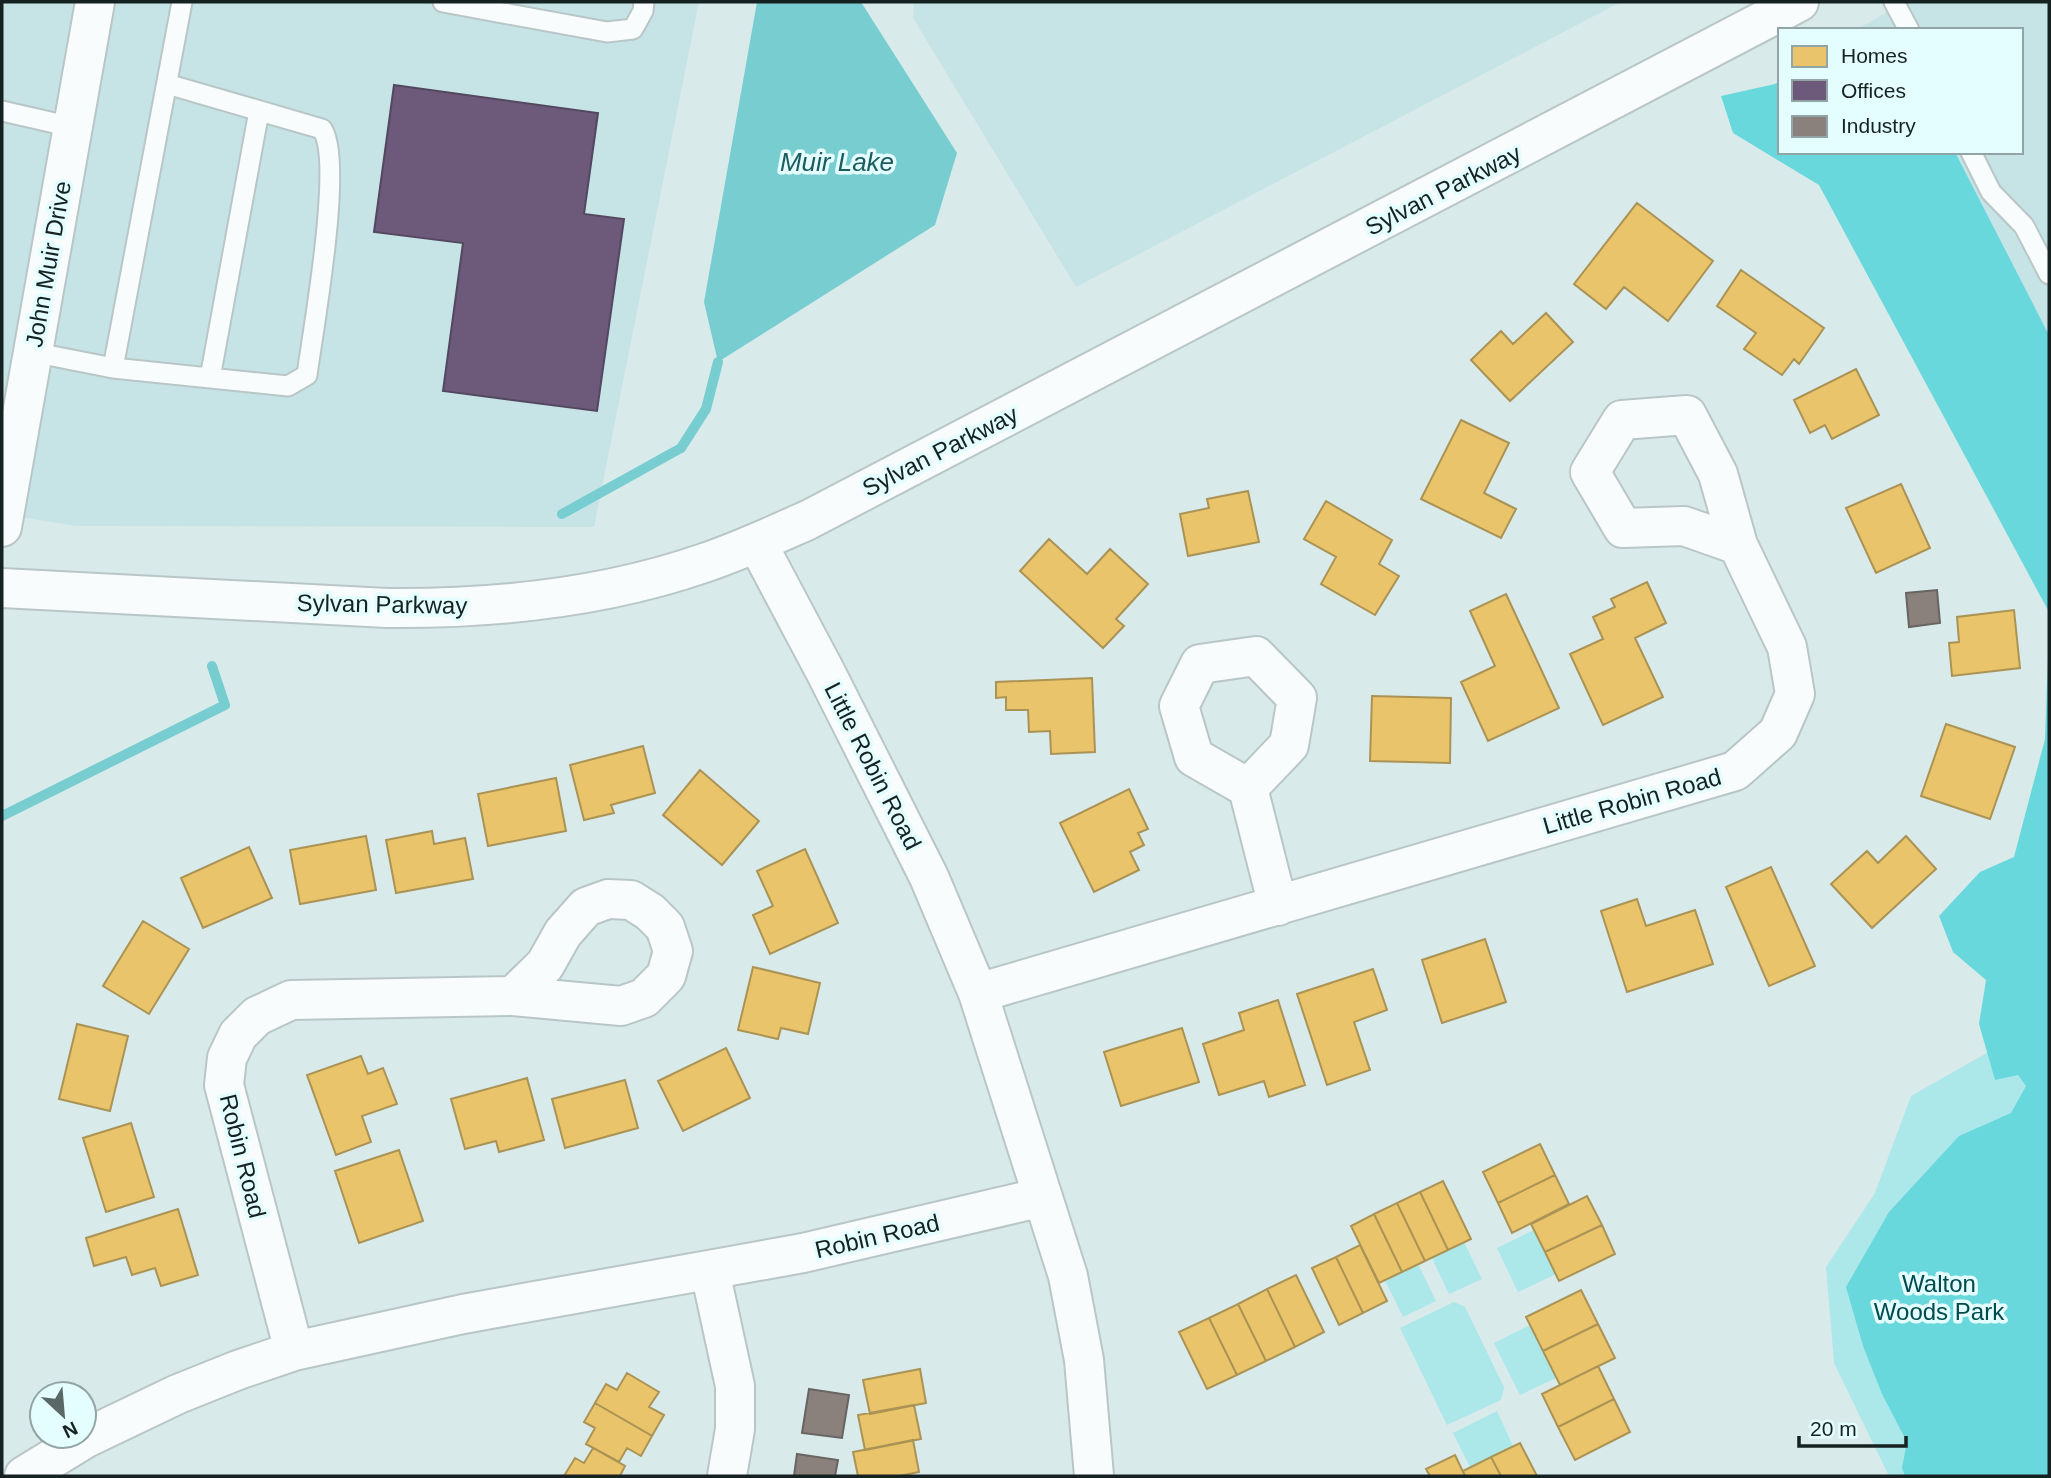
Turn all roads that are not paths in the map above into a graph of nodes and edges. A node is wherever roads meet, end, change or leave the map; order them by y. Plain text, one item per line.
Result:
1 (95, 2) edge
2 (182, 2) edge
3 (443, 2) edge
4 (644, 2) edge
5 (1799, 2) edge
6 (1894, 2) edge
7 (1908, 28) edge
8 (167, 84) junction
9 (2, 111) edge
10 (259, 111) junction
11 (72, 127) junction
12 (1972, 154) edge
13 (2049, 274) edge
14 (32, 352) junction
15 (113, 368) junction
16 (210, 378) junction
17 (2, 527) edge
18 (757, 543) junction
19 (1738, 545) dead end
20 (2, 588) edge
21 (1248, 788) dead end
22 (1278, 906) junction
23 (978, 993) junction
24 (513, 996) dead end
25 (1043, 1197) junction
26 (710, 1271) junction
27 (294, 1351) junction
28 (23, 1476) edge
29 (727, 1476) edge
30 (1094, 1476) edge

1 - 11 street, John Muir Drive
2 - 8 lane
3 - 4 lane
5 - 18 street, Sylvan Parkway
6 - 7 lane
8 - 10 lane
8 - 15 lane
9 - 11 lane
10 - 16 lane
10 - 16 lane
11 - 14 street, John Muir Drive
12 - 13 lane
14 - 15 lane
14 - 17 street, John Muir Drive
15 - 16 lane
18 - 20 street, Sylvan Parkway
18 - 23 street, Little Robin Road
19 - 22 street, Little Robin Road
21 - 22 street
22 - 23 street, Little Robin Road
23 - 25 street, Little Robin Road
24 - 27 street, Robin Road
25 - 26 street, Robin Road
25 - 30 street, Little Robin Road
26 - 27 street, Robin Road
26 - 29 street
27 - 28 street, Robin Road

